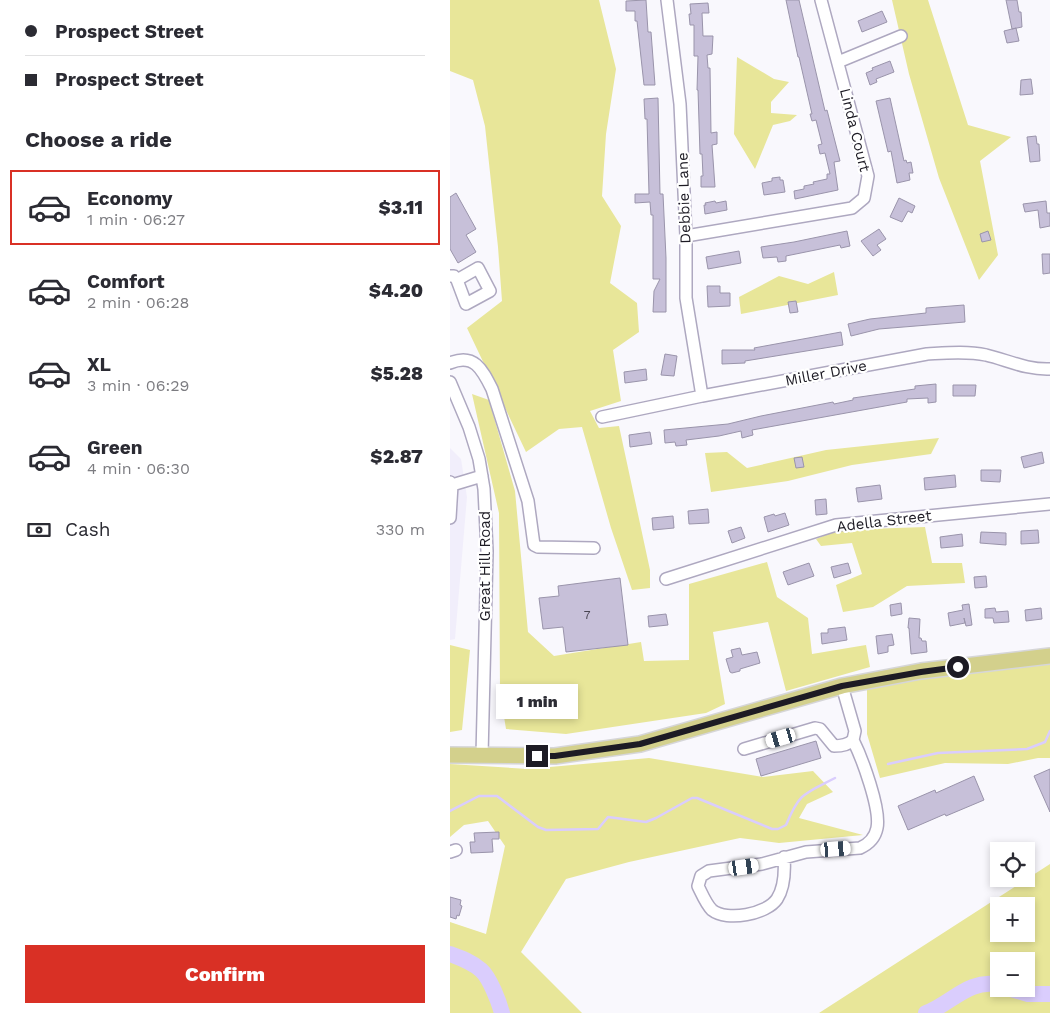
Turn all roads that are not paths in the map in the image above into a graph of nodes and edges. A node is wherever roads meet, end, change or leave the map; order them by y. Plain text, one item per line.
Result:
1 (667, 0) edge
2 (821, 0) edge
3 (901, 36) dead end
4 (838, 62) junction
5 (686, 236) junction
6 (450, 363) edge
7 (1050, 369) edge
8 (450, 382) edge
9 (702, 396) junction
10 (453, 397) edge
11 (602, 417) dead end
12 (482, 476) junction
13 (451, 484) edge
14 (1050, 504) edge
15 (450, 518) edge
16 (594, 548) dead end
17 (666, 579) dead end
18 (1050, 656) edge
19 (842, 686) junction
20 (853, 740) junction
21 (744, 749) dead end
22 (450, 755) edge
23 (482, 755) junction
24 (784, 857) junction

1 - 5 street, Debbie Lane
2 - 4 street, Linda Court
3 - 4 street
4 - 5 street, Linda Court
5 - 9 street, Debbie Lane
6 - 16 street
7 - 9 street, Miller Drive
8 - 10 street, Great Hill Road
9 - 11 street, Miller Drive
10 - 12 street, Great Hill Road
12 - 13 street
12 - 23 street, Great Hill Road
13 - 15 street
14 - 17 street, Adella Street
18 - 19 main road
19 - 20 street
19 - 23 main road
20 - 21 street
20 - 24 street
22 - 23 main road
24 - 24 street

